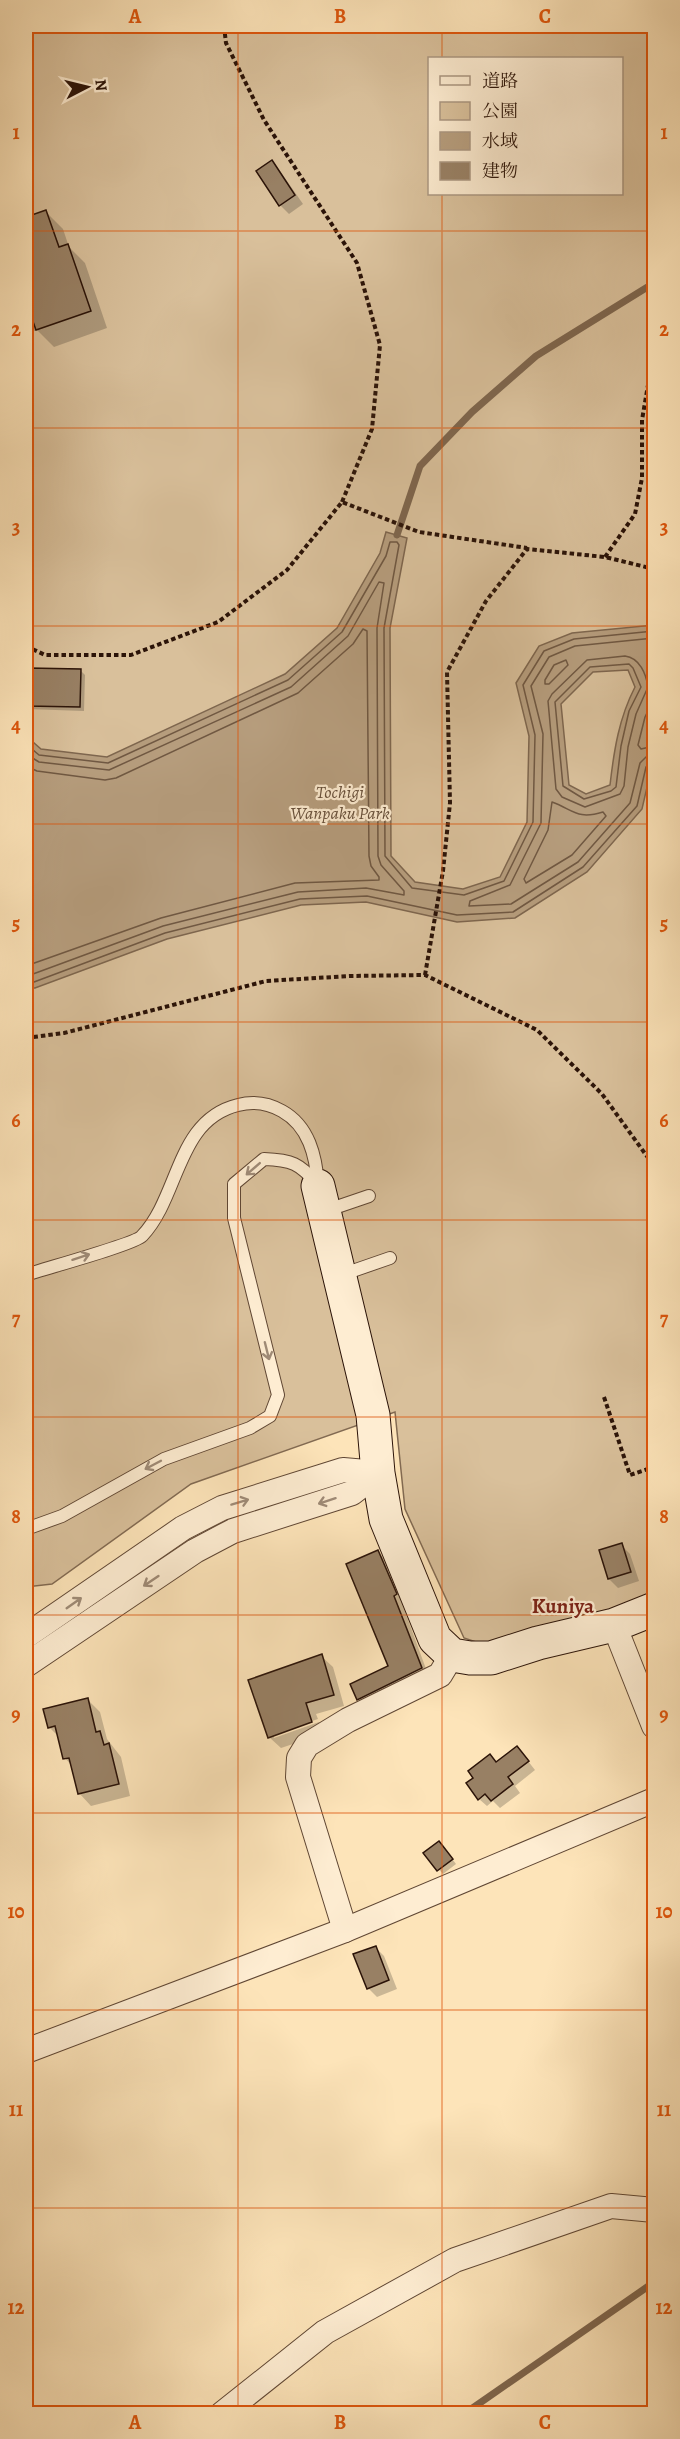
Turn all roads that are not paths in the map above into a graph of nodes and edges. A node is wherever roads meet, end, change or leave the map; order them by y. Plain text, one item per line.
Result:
1 (369, 1196) dead end
2 (321, 1199) junction
3 (390, 1258) dead end
4 (26, 1275) edge
5 (339, 1275) junction
6 (378, 1473) junction
7 (26, 1529) edge
8 (654, 1610) edge
9 (614, 1625) junction
10 (26, 1636) edge
11 (452, 1655) junction
12 (26, 1665) edge
13 (654, 1726) edge
14 (654, 1800) edge
15 (345, 1930) junction
16 (26, 2051) edge
17 (654, 2210) edge
18 (222, 2414) edge

1 - 2 lane
4 -> 2 lane
2 - 5 street
2 -> 7 lane
3 - 5 lane
5 - 6 street
10 -> 6 street
6 - 11 street
6 -> 12 street
8 - 9 street
9 - 11 street
9 - 13 street
11 - 15 street
14 - 15 street
15 - 16 street
17 - 18 street

